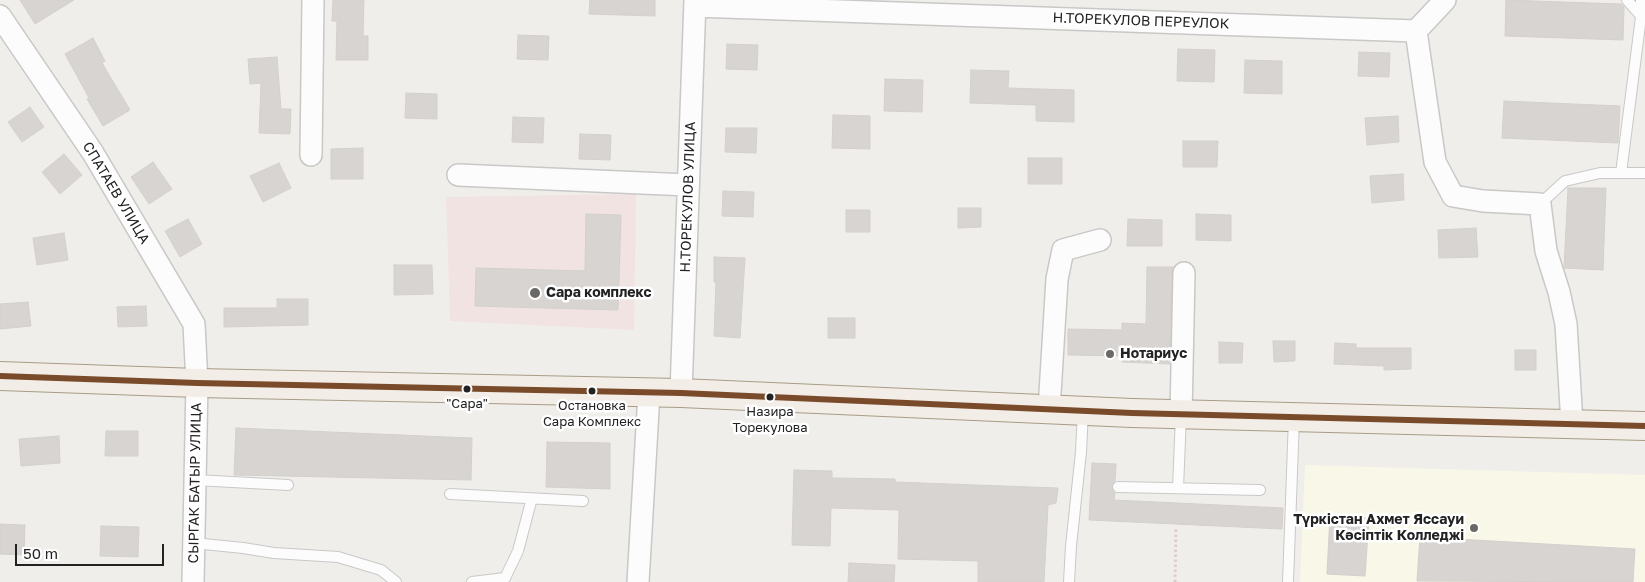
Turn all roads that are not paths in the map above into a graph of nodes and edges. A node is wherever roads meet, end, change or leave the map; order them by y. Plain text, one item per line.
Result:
1 (313, 0) edge
2 (1445, 0) edge
3 (1628, 0) edge
4 (1641, 0) edge
5 (695, 3) edge
6 (0, 16) edge
7 (1643, 17) edge
8 (1416, 31) junction
9 (311, 155) dead end
10 (1621, 173) junction
11 (1645, 173) edge
12 (458, 175) dead end
13 (688, 185) junction
14 (1540, 204) junction
15 (1100, 240) dead end
16 (1184, 273) dead end
17 (0, 376) edge
18 (197, 383) junction
19 (649, 393) junction
20 (680, 393) junction
21 (1049, 410) junction
22 (1083, 411) junction
23 (1181, 415) junction
24 (1294, 417) junction
25 (1572, 424) junction
26 (1645, 426) edge
27 (195, 480) junction
28 (288, 484) dead end
29 (1118, 487) dead end
30 (1178, 488) junction
31 (1260, 490) dead end
32 (450, 494) dead end
33 (532, 498) junction
34 (583, 501) dead end
35 (194, 543) junction
36 (193, 582) edge
37 (396, 582) edge
38 (472, 582) edge
39 (638, 582) edge
40 (1069, 582) edge
41 (1288, 582) edge

1 - 9 street
2 - 8 street
3 - 7 lane
4 - 7 lane
5 - 8 street, Н.ТОРЕКУЛОВ ПЕРЕУЛОК
5 - 13 street, Н.ТОРЕКУЛОВ УЛИЦА
6 - 18 street, СПАТАЕВ УЛИЦА
7 - 10 lane
8 - 14 street
10 - 11 lane
10 - 14 lane
12 - 13 street
13 - 20 street, Н.ТОРЕКУЛОВ УЛИЦА
14 - 25 street
15 - 21 street
16 - 23 street
17 - 18 main road
18 - 19 main road
18 - 27 street, СЫРГАК БАТЫР УЛИЦА
19 - 20 main road
19 - 39 street
20 - 21 main road
21 - 22 main road
22 - 23 main road
22 - 40 lane
23 - 24 main road
23 - 30 lane
24 - 25 main road
24 - 41 lane
25 - 26 main road
27 - 28 lane
27 - 35 street, СЫРГАК БАТЫР УЛИЦА
29 - 30 lane
30 - 31 lane
32 - 33 lane
33 - 34 lane
33 - 38 lane
35 - 36 street, СЫРГАК БАТЫР УЛИЦА
35 - 37 lane

